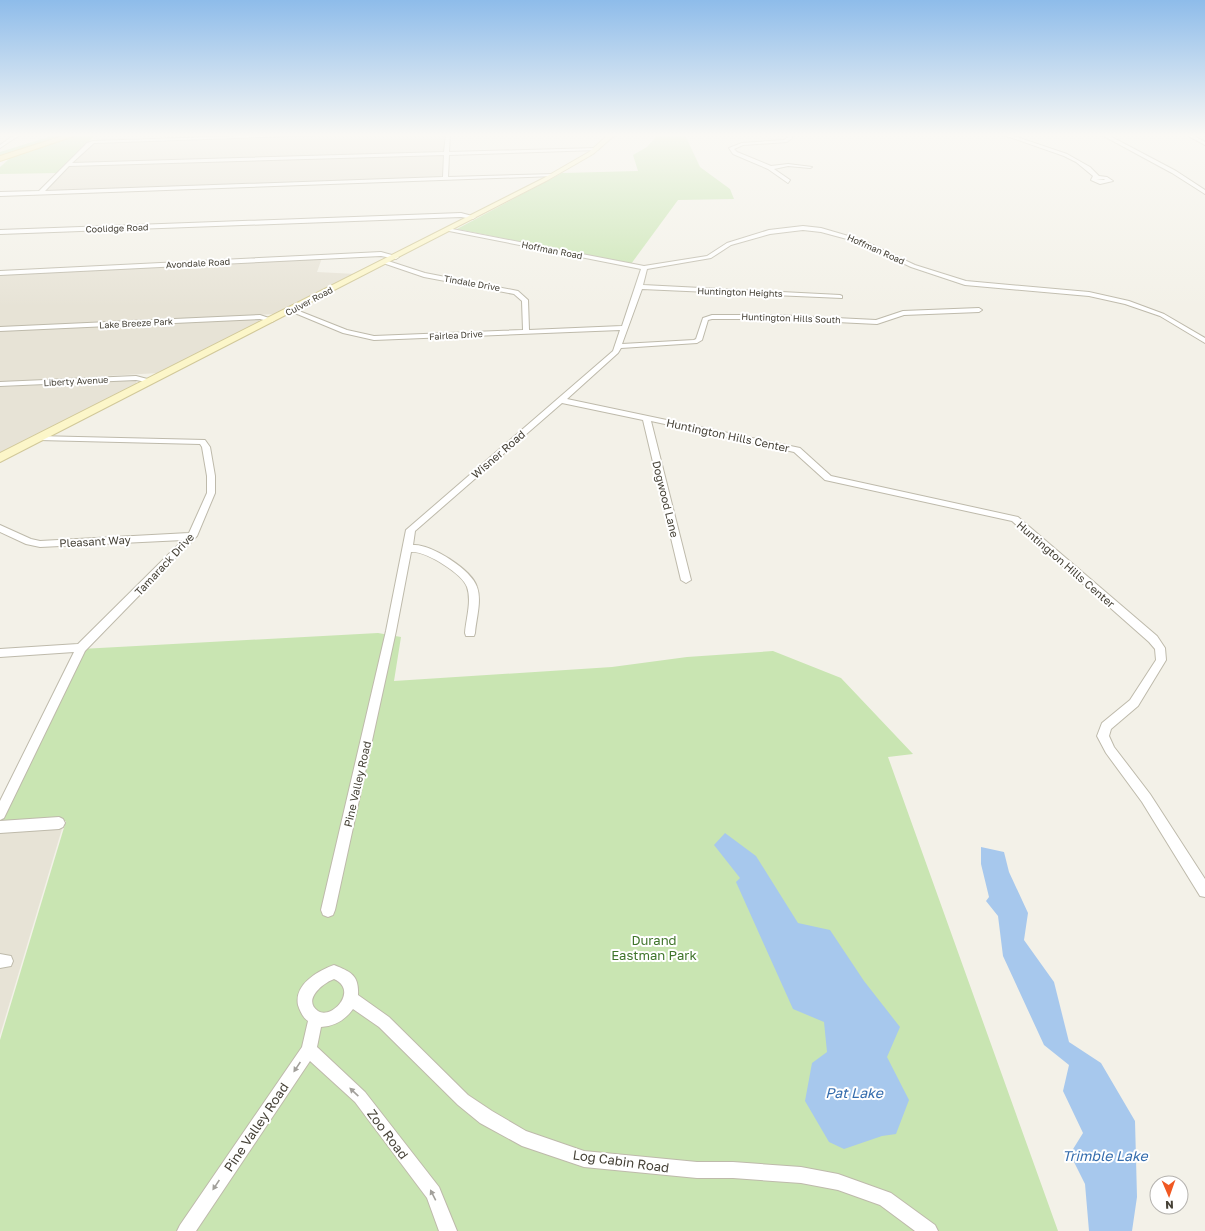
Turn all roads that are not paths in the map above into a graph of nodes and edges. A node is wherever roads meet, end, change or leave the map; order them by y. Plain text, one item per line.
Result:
1 (57, 191) edge
2 (522, 191) edge
3 (41, 192) joint
4 (0, 194) edge
5 (473, 217) junction
6 (447, 230) junction
7 (0, 232) edge
8 (396, 257) junction
9 (385, 262) junction
10 (644, 268) junction
11 (0, 273) edge
12 (640, 287) junction
13 (840, 297) dead end
14 (292, 310) junction
15 (979, 310) dead end
16 (272, 320) junction
17 (625, 328) junction
18 (0, 329) edge
19 (526, 332) junction
20 (1205, 341) edge
21 (619, 346) junction
22 (151, 381) junction
23 (0, 384) edge
24 (561, 400) junction
25 (646, 418) junction
26 (39, 438) junction
27 (0, 458) edge
28 (0, 528) edge
29 (192, 536) junction
30 (407, 549) junction
31 (686, 580) dead end
32 (470, 633) dead end
33 (81, 648) junction
34 (0, 653) edge
35 (385, 657) joint
36 (0, 814) edge
37 (59, 823) dead end
38 (0, 827) edge
39 (1205, 891) edge
40 (328, 910) dead end
41 (350, 1000) junction
42 (316, 1018) junction
43 (309, 1050) junction
44 (186, 1231) edge
45 (448, 1231) edge
46 (930, 1231) edge

1 - 3 street
2 - 5 main road, Culver Road
3 - 4 street
5 - 6 main road, Culver Road
5 - 7 street, Coolidge Road
6 - 8 main road, Culver Road
6 - 10 street, Hoffman Road
8 - 9 main road, Culver Road
8 - 11 street, Avondale Road
9 - 14 main road, Culver Road
9 - 19 street, Tindale Drive
10 - 12 street, Wisner Road
10 - 20 street, Hoffman Road
12 - 13 street, Huntington Heights
12 - 17 street, Wisner Road
14 - 16 main road, Culver Road
14 - 19 street, Fairlea Drive
15 - 21 street, Huntington Hills South
16 - 18 street, Lake Breeze Park
16 - 22 main road, Culver Road
17 - 19 street, Fairlea Drive
17 - 21 street, Wisner Road
21 - 24 street, Wisner Road
22 - 23 street, Liberty Avenue
22 - 26 main road, Culver Road
24 - 25 street, Huntington Hills Center
24 - 30 street, Wisner Road
25 - 31 street, Dogwood Lane
25 - 39 street, Huntington Hills Center
26 - 27 main road, Culver Road
26 - 29 street, Tamarack Drive
28 - 29 street, Pleasant Way
29 - 33 street, Tamarack Drive
30 - 32 street
30 - 35 street, Wisner Road
33 - 34 street
33 - 36 street, Tamarack Drive
35 - 40 street, Pine Valley Road
37 - 38 street
41 - 42 street
41 - 42 street
41 - 46 street, Log Cabin Road
42 - 43 street, Pine Valley Road
43 -> 44 street, Pine Valley Road
45 -> 43 street, Zoo Road

